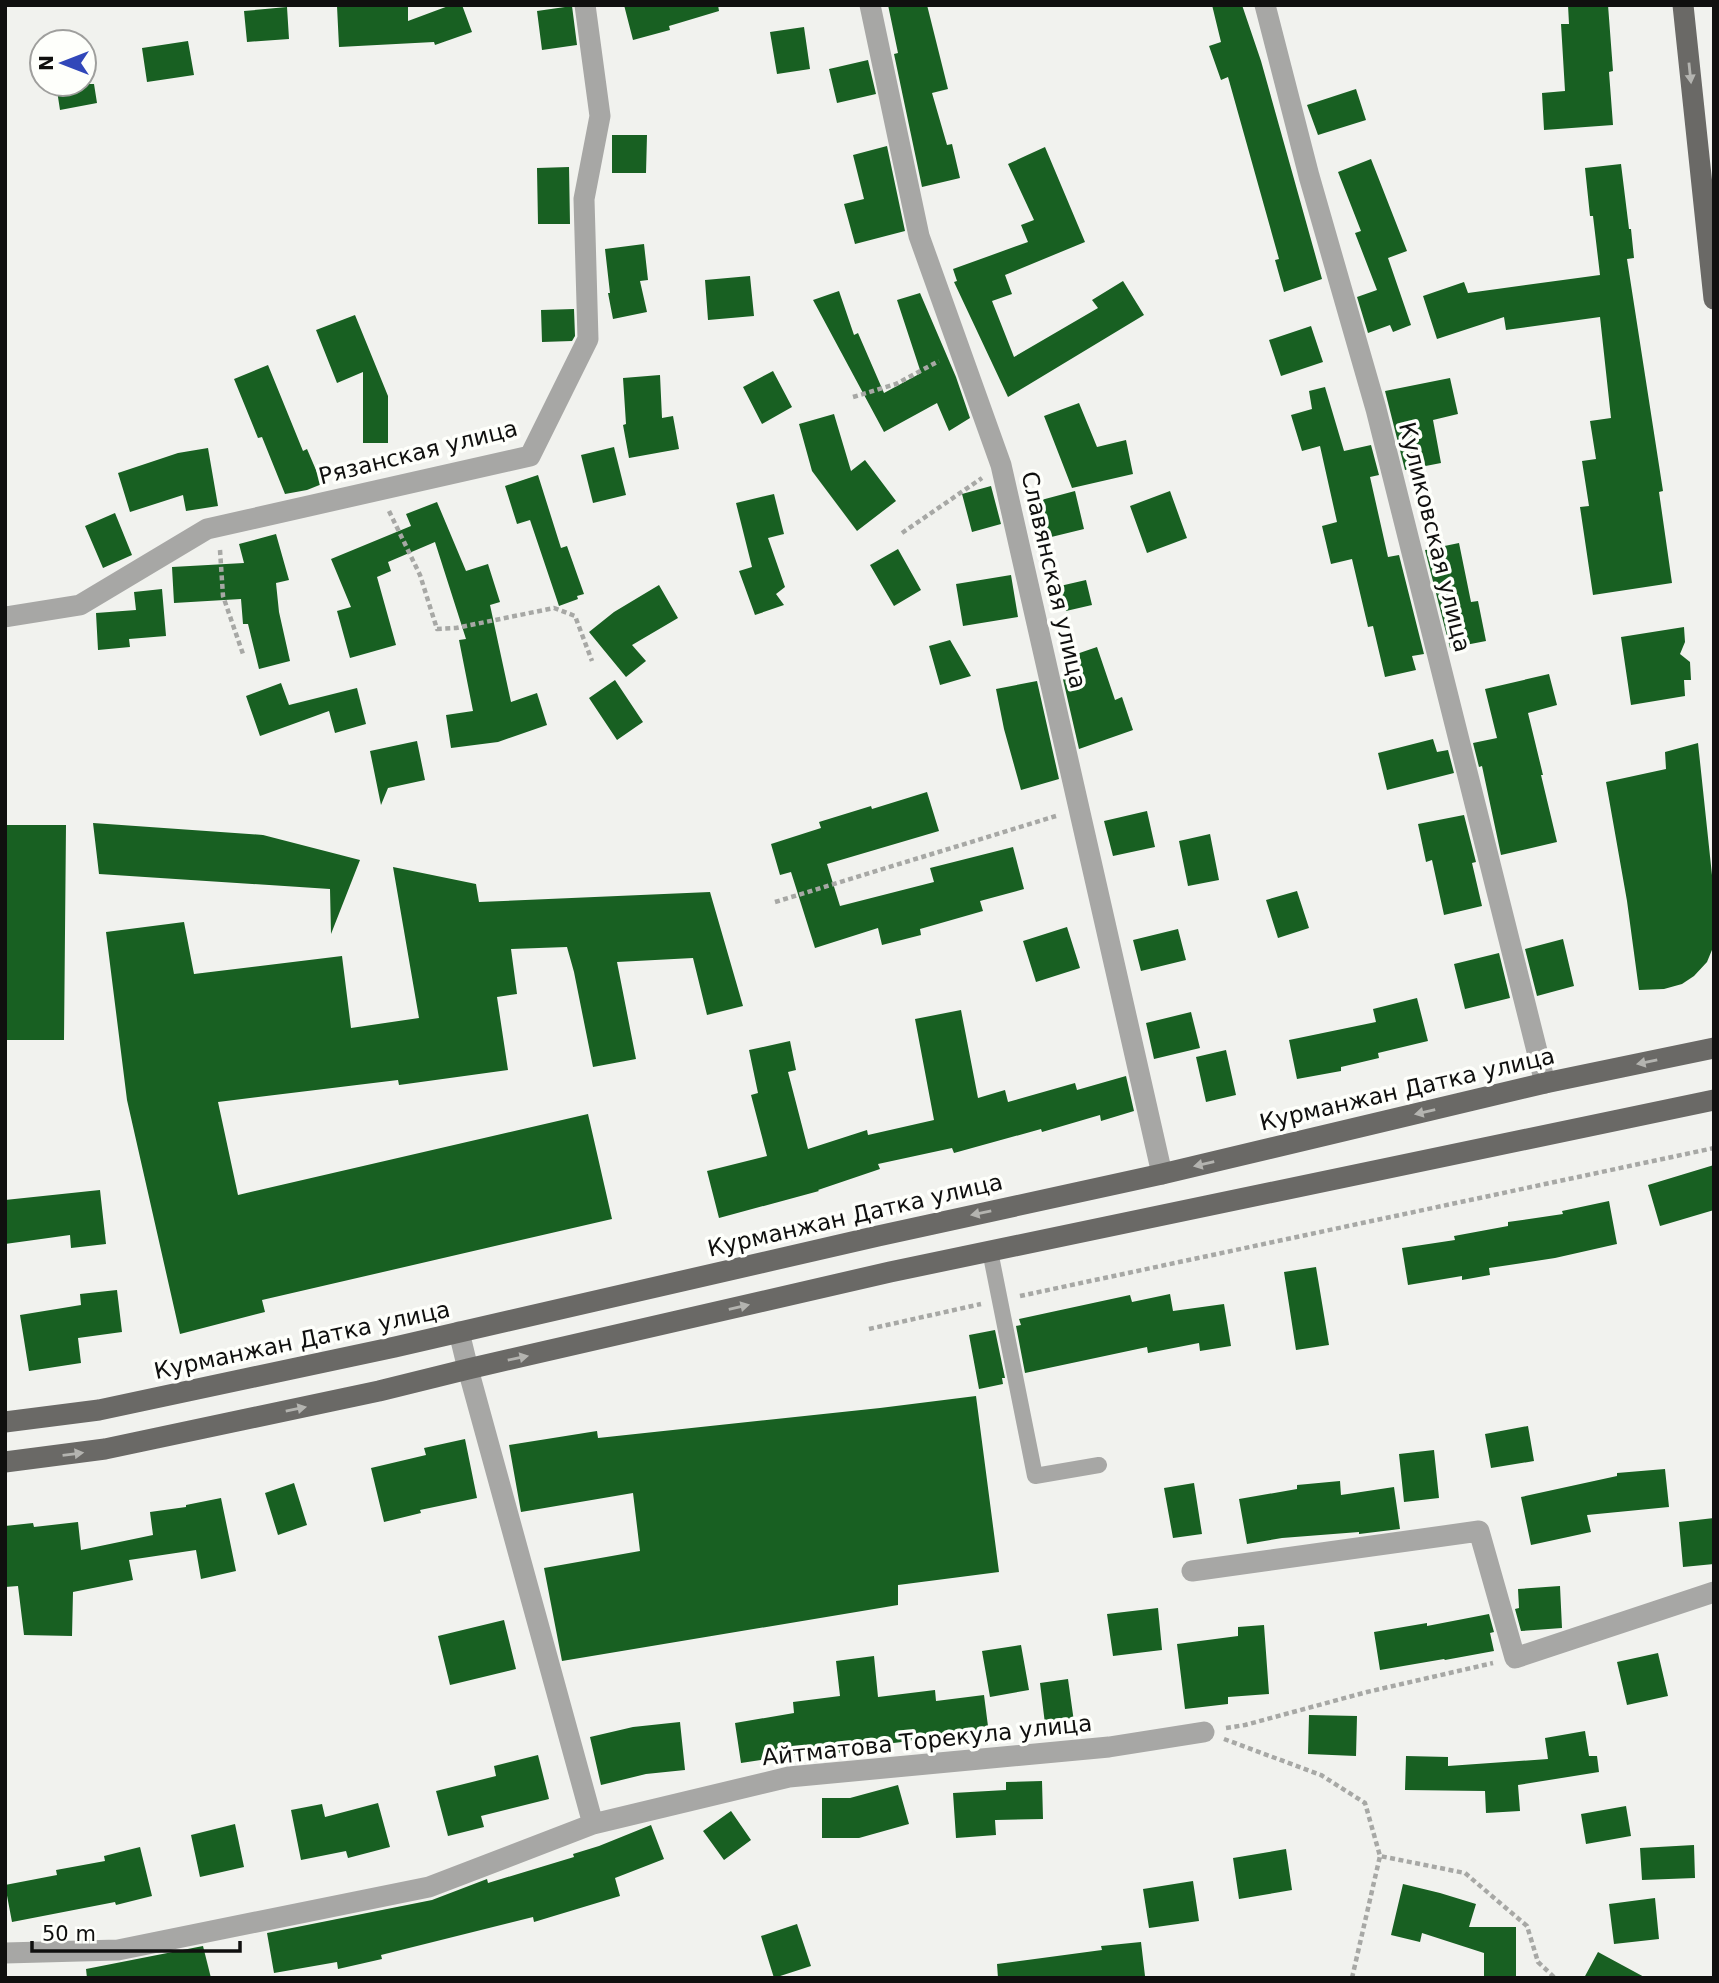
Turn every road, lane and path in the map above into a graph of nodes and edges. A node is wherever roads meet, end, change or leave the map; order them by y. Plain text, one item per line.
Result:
1 (585, 5) edge
2 (870, 5) edge
3 (1265, 5) edge
4 (1683, 5) edge
5 (1714, 299) edge
6 (961, 352) junction
7 (853, 397) dead end
8 (1001, 465) junction
9 (379, 490) junction
10 (219, 527) junction
11 (902, 533) dead end
12 (5, 617) edge
13 (244, 657) dead end
14 (592, 661) dead end
15 (1079, 809) junction
16 (775, 902) dead end
17 (1714, 1048) edge
18 (1545, 1083) junction
19 (1714, 1100) edge
20 (1714, 1149) edge
21 (1162, 1174) junction
22 (990, 1251) junction
23 (1000, 1300) junction
24 (869, 1329) dead end
25 (459, 1332) junction
26 (468, 1369) junction
27 (5, 1422) edge
28 (5, 1462) edge
29 (1099, 1465) dead end
30 (1192, 1571) dead end
31 (1714, 1592) edge
32 (1515, 1658) junction
33 (1204, 1732) junction
34 (593, 1824) junction
35 (1380, 1856) junction
36 (5, 1953) edge
37 (1352, 1978) edge
38 (1555, 1978) edge

1 - 9 street, Рязанская улица
2 - 6 street, Славянская улица
3 - 18 street, Куликовская улица
4 -> 5 main road
6 - 7 path
6 - 8 street, Славянская улица
8 - 11 path
8 - 15 street, Славянская улица
9 - 10 street, Рязанская улица
9 - 14 path
10 - 12 street, Рязанская улица
10 - 13 path
15 - 16 path
15 - 21 street, Славянская улица
17 -> 18 main road, Курманжан Датка улица
18 -> 21 main road, Курманжан Датка улица
19 - 22 main road
20 - 23 path
21 -> 25 main road, Курманжан Датка улица
22 - 23 lane
26 -> 22 main road
23 - 24 path
23 - 29 lane
25 - 26 street
25 - 27 main road, Курманжан Датка улица
28 -> 26 main road
26 - 34 street
30 - 32 street
31 - 32 street
32 - 33 path
33 - 34 street, Айтматова Торекула улица
33 - 35 path
34 - 36 street, Айтматова Торекула улица
35 - 37 path
35 - 38 path

